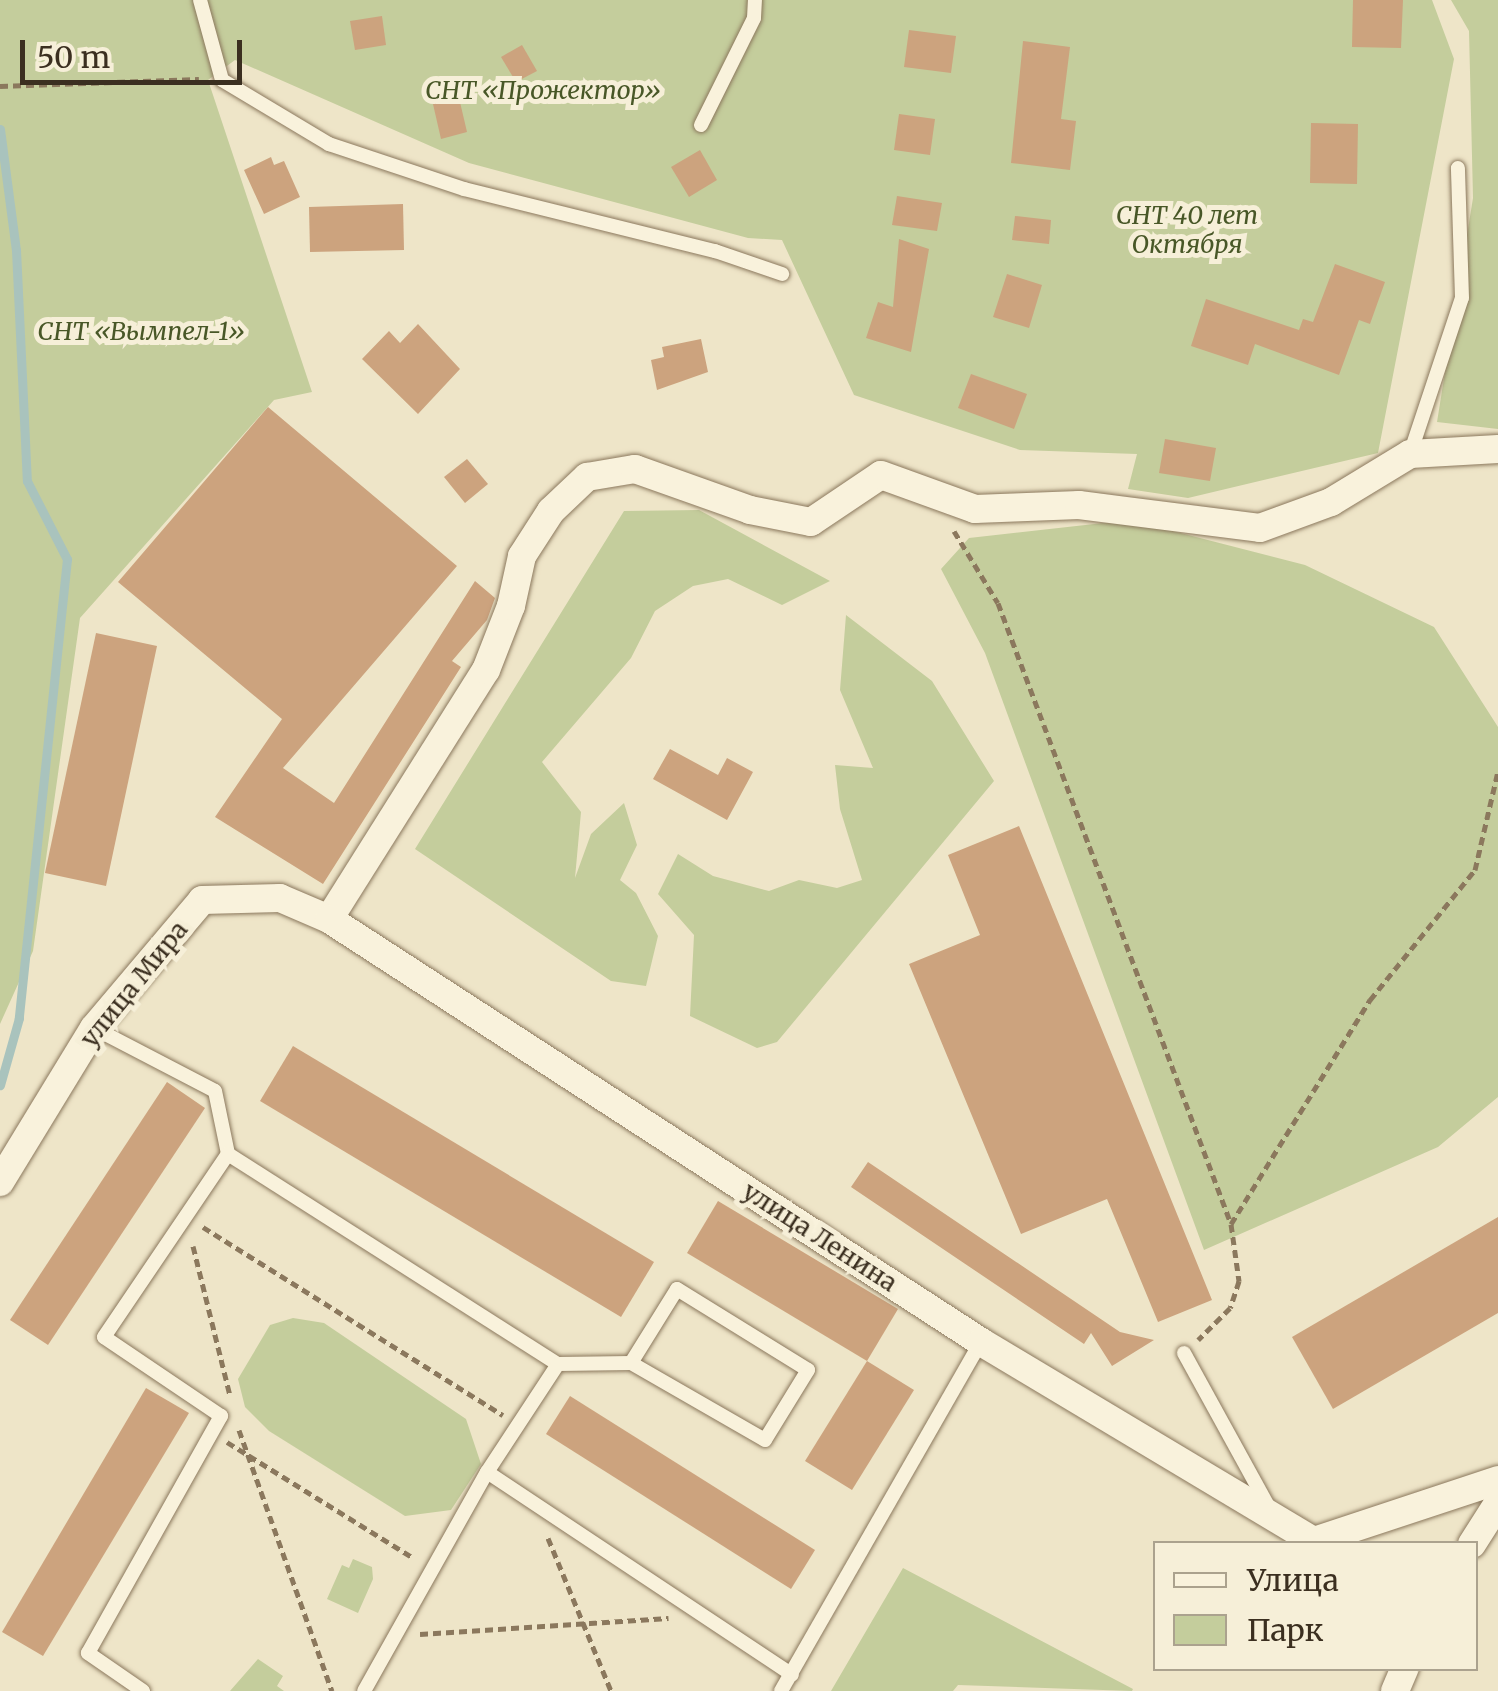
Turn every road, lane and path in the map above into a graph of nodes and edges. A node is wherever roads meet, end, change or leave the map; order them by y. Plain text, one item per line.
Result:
1 (200, 0) edge
2 (755, 0) edge
3 (222, 80) junction
4 (1, 86) edge
5 (701, 125) dead end
6 (1458, 168) dead end
7 (782, 274) dead end
8 (1498, 450) edge
9 (1410, 454) junction
10 (949, 524) dead end
11 (1498, 771) edge
12 (329, 919) junction
13 (94, 1028) junction
14 (228, 1154) junction
15 (0, 1182) edge
16 (186, 1216) junction
17 (1231, 1224) junction
18 (981, 1342) junction
19 (1184, 1354) joint
20 (630, 1363) junction
21 (558, 1364) junction
22 (231, 1398) dead end
23 (236, 1416) dead end
24 (518, 1424) junction
25 (212, 1432) junction
26 (244, 1452) junction
27 (486, 1472) junction
28 (1498, 1480) edge
29 (533, 1503) junction
30 (1498, 1503) edge
31 (1271, 1511) junction
32 (1315, 1541) edge
33 (1319, 1541) edge
34 (1474, 1541) edge
35 (432, 1570) junction
36 (701, 1615) junction
37 (584, 1626) junction
38 (395, 1635) junction
39 (792, 1675) junction
40 (143, 1691) edge
41 (332, 1691) edge
42 (364, 1691) edge
43 (611, 1691) edge
44 (781, 1691) edge

1 - 3 lane
2 - 5 lane
3 - 4 path
3 - 7 lane
6 - 9 lane
8 - 9 street
9 - 12 street
10 - 17 path
11 - 17 path
12 - 13 street, улица Мира
12 - 18 street, улица Ленина
13 - 14 lane
13 - 15 street, улица Мира
14 - 16 lane
14 - 21 lane
16 - 22 path
16 - 24 path
16 - 25 lane
17 - 19 path
18 - 31 street, улица Ленина
18 - 39 lane
19 - 31 lane
20 - 20 lane
20 - 21 lane
21 - 24 lane
23 - 26 path
24 - 27 lane
25 - 26 path
25 - 40 lane
26 - 35 path
26 - 41 path
27 - 29 lane
27 - 35 lane
28 - 33 street
29 - 36 lane
29 - 37 path
30 - 34 street
31 - 32 street, улица Ленина
35 - 38 lane
36 - 37 path
36 - 39 lane
37 - 38 path
37 - 43 path
38 - 42 lane
39 - 44 lane

